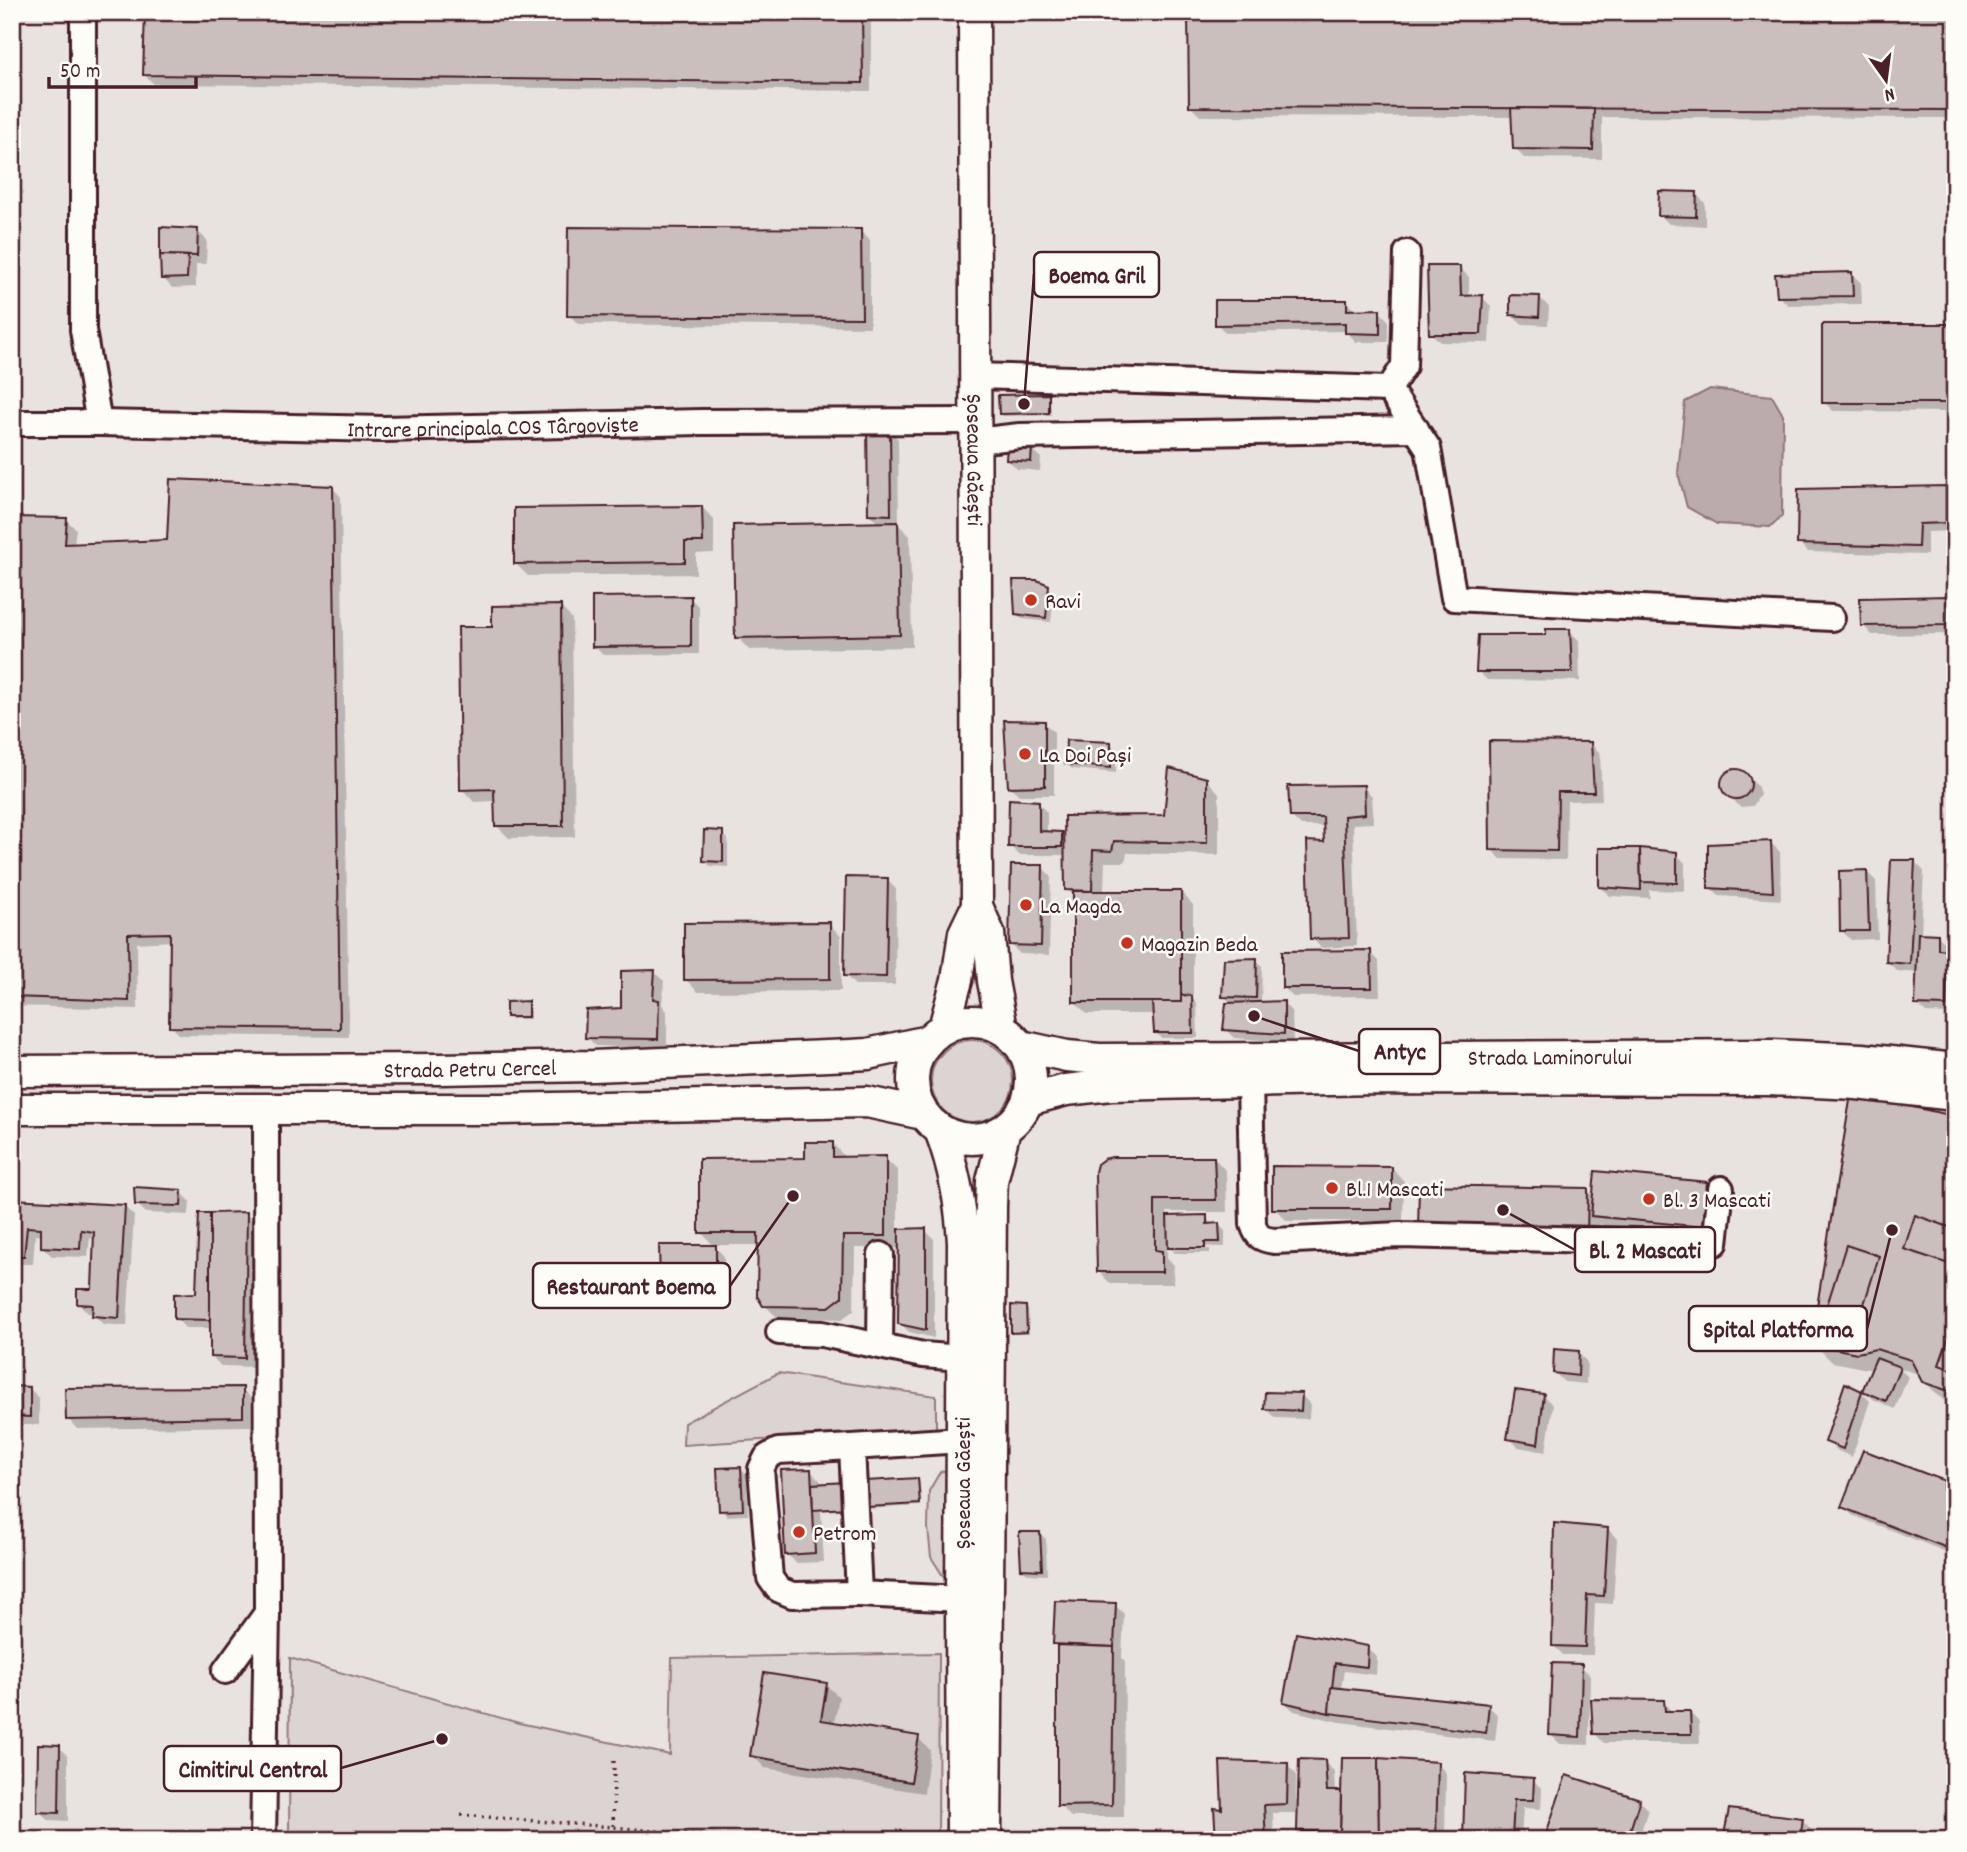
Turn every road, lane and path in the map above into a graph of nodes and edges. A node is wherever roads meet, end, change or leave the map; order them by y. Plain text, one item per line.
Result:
1 (83, 12) edge
2 (974, 12) edge
3 (1408, 253) dead end
4 (975, 376) junction
5 (1389, 389) junction
6 (12, 423) edge
7 (99, 423) junction
8 (1416, 429) junction
9 (975, 431) junction
10 (1832, 618) dead end
11 (977, 906) junction
12 (936, 1035) junction
13 (1011, 1038) junction
14 (1250, 1069) junction
15 (1955, 1069) edge
16 (12, 1071) edge
17 (1955, 1095) edge
18 (1028, 1100) junction
19 (12, 1109) edge
20 (266, 1109) junction
21 (932, 1122) junction
22 (1005, 1129) junction
23 (1721, 1189) dead end
24 (881, 1255) dead end
25 (779, 1332) dead end
26 (880, 1345) junction
27 (962, 1358) junction
28 (975, 1441) junction
29 (852, 1447) junction
30 (859, 1594) junction
31 (974, 1599) junction
32 (267, 1613) junction
33 (225, 1671) dead end
34 (614, 1756) dead end
35 (461, 1815) dead end
36 (613, 1826) junction
37 (263, 1840) edge
38 (613, 1840) edge
39 (727, 1840) edge
40 (962, 1840) edge
41 (986, 1840) edge

1 - 7 lane
2 - 4 main road, Șoseaua Găești
3 - 5 lane
4 - 5 lane
4 - 9 main road, Șoseaua Găești
5 - 8 lane
6 - 7 lane, Intrare principala COS Târgoviște
7 - 9 lane, Intrare principala COS Târgoviște
8 - 9 lane, Intrare principala COS Târgoviște
8 - 10 lane
9 - 11 main road, Șoseaua Găești
11 - 12 main road
11 - 13 main road
12 - 13 main road
12 - 16 main road, Strada Petru Cercel
12 - 21 main road
13 - 14 main road, Strada Laminorului
13 - 18 main road
14 - 15 main road, Strada Laminorului
14 - 17 main road, Strada Laminorului
14 - 18 main road, Strada Laminorului
14 - 23 lane
18 - 22 main road
19 - 20 main road, Strada Petru Cercel
20 - 21 main road, Strada Petru Cercel
20 - 32 lane
21 - 22 main road
21 - 27 main road, Șoseaua Găești
22 - 28 main road, Șoseaua Găești
24 - 26 lane
25 - 26 lane
26 - 27 lane
27 - 28 main road, Șoseaua Găești
28 - 29 lane
28 - 31 main road, Șoseaua Găești
29 - 30 lane
29 - 30 lane
30 - 31 lane
31 - 40 main road, Șoseaua Găești
31 - 41 main road, Șoseaua Găești
32 - 33 lane
32 - 37 lane
34 - 36 path
35 - 36 path
36 - 38 path
36 - 39 path

